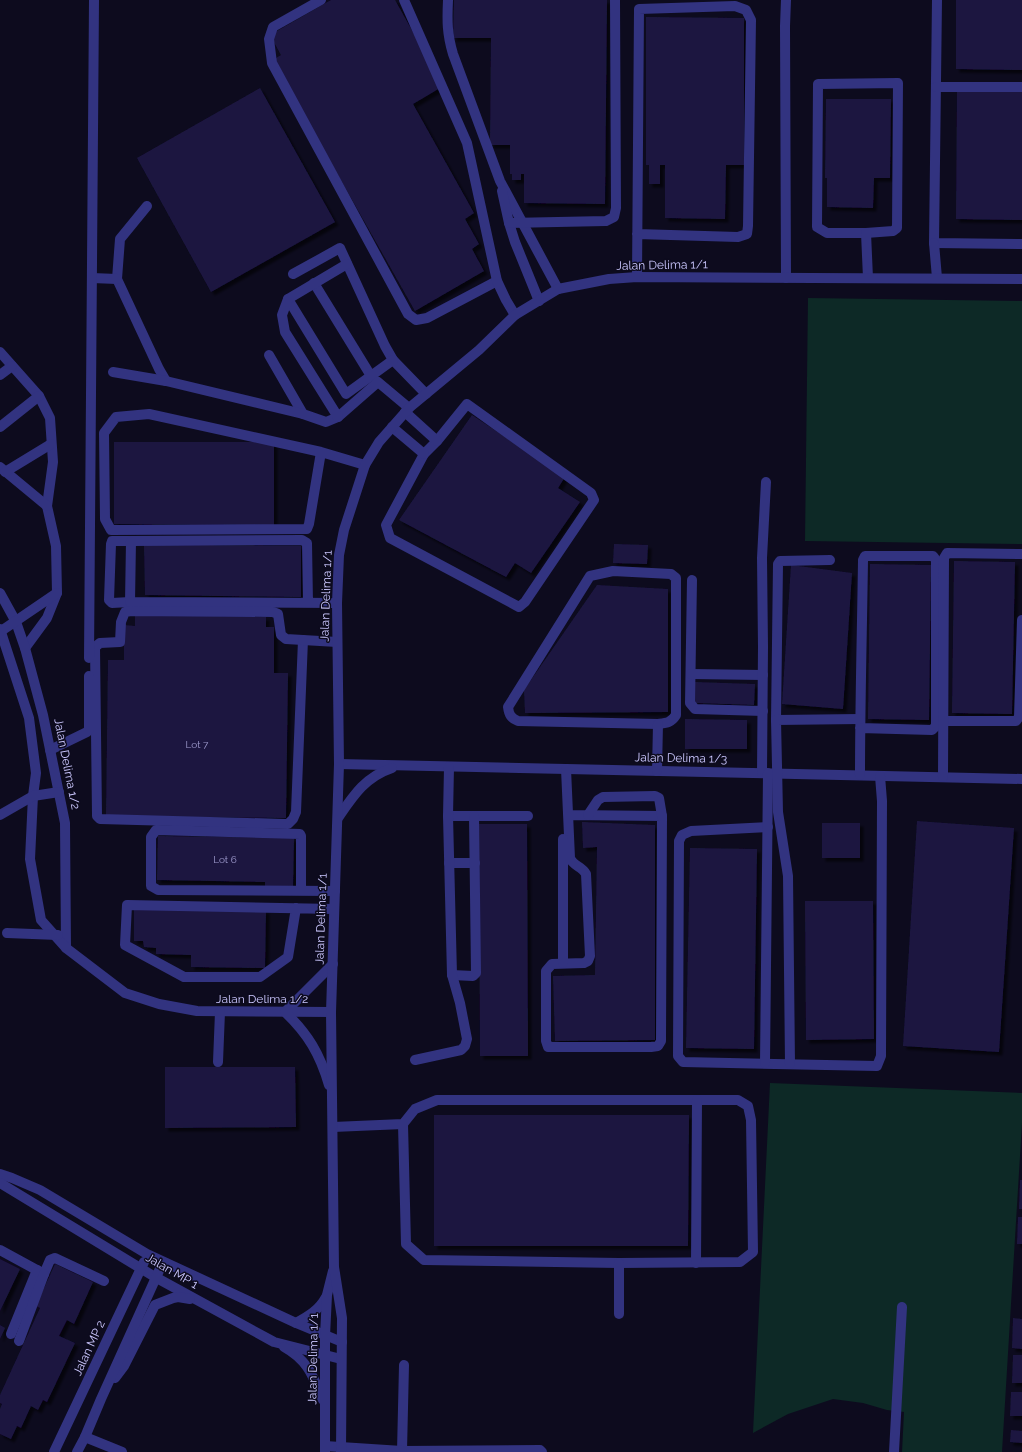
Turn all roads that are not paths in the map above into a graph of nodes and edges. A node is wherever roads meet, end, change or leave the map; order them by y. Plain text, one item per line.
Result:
1 (94, 0) edge
2 (321, 0) edge
3 (404, 0) edge
4 (448, 0) edge
5 (615, 0) edge
6 (786, 0) edge
7 (937, 0) edge
8 (638, 4) edge
9 (936, 87) junction
10 (1022, 87) edge
11 (500, 181) junction
12 (147, 206) dead end
13 (523, 222) junction
14 (509, 223) junction
15 (866, 233) junction
16 (637, 234) junction
17 (934, 243) junction
18 (1022, 244) edge
19 (347, 264) junction
20 (293, 274) dead end
21 (637, 276) junction
22 (92, 278) junction
23 (786, 278) junction
24 (868, 278) junction
25 (937, 278) junction
26 (117, 279) junction
27 (1022, 279) edge
28 (497, 281) junction
29 (314, 283) junction
30 (558, 289) junction
31 (288, 299) junction
32 (539, 301) junction
33 (515, 315) junction
34 (0, 352) edge
35 (269, 355) dead end
36 (393, 360) junction
37 (12, 366) junction
38 (114, 372) dead end
39 (0, 375) edge
40 (371, 376) junction
41 (166, 381) junction
42 (426, 394) junction
43 (39, 396) junction
44 (407, 410) junction
45 (302, 414) junction
46 (338, 417) junction
47 (0, 427) edge
48 (392, 427) junction
49 (437, 441) junction
50 (51, 444) junction
51 (321, 452) junction
52 (424, 454) junction
53 (366, 465) junction
54 (2, 469) edge
55 (766, 482) dead end
56 (47, 506) junction
57 (131, 541) junction
58 (1022, 554) edge
59 (830, 560) dead end
60 (692, 580) dead end
61 (0, 593) edge
62 (57, 593) junction
63 (130, 602) junction
64 (308, 603) junction
65 (337, 603) junction
66 (1022, 620) edge
67 (16, 622) junction
68 (1, 630) edge
69 (303, 640) junction
70 (337, 642) junction
71 (25, 648) junction
72 (690, 674) junction
73 (763, 675) junction
74 (763, 711) junction
75 (776, 720) junction
76 (944, 721) junction
77 (860, 723) junction
78 (658, 724) junction
79 (50, 750) junction
80 (339, 764) junction
81 (400, 766) junction
82 (449, 767) junction
83 (564, 769) junction
84 (657, 771) junction
85 (769, 773) junction
86 (860, 775) junction
87 (880, 776) junction
88 (944, 777) junction
89 (1022, 779) edge
90 (59, 792) junction
91 (33, 796) junction
92 (0, 815) edge
93 (568, 815) junction
94 (448, 816) junction
95 (474, 816) junction
96 (528, 816) dead end
97 (588, 816) junction
98 (662, 816) junction
99 (338, 818) junction
100 (768, 827) junction
101 (449, 863) junction
102 (475, 863) junction
103 (301, 891) junction
104 (335, 891) junction
105 (296, 908) junction
106 (334, 909) junction
107 (7, 933) dead end
108 (55, 935) junction
109 (66, 935) junction
110 (66, 948) junction
111 (563, 963) junction
112 (333, 964) junction
113 (452, 975) junction
114 (220, 1012) junction
115 (285, 1012) junction
116 (331, 1012) junction
117 (415, 1060) dead end
118 (218, 1062) dead end
119 (765, 1063) junction
120 (790, 1064) junction
121 (333, 1099) junction
122 (697, 1100) junction
123 (403, 1124) junction
124 (333, 1127) junction
125 (0, 1174) edge
126 (0, 1183) edge
127 (0, 1250) edge
128 (147, 1254) junction
129 (163, 1262) junction
130 (619, 1263) junction
131 (696, 1263) junction
132 (334, 1267) junction
133 (141, 1268) junction
134 (40, 1272) junction
135 (155, 1277) junction
136 (104, 1281) dead end
137 (327, 1295) junction
138 (200, 1301) junction
139 (902, 1307) dead end
140 (619, 1314) dead end
141 (296, 1323) junction
142 (325, 1336) junction
143 (15, 1338) dead end
144 (274, 1342) junction
145 (342, 1342) junction
146 (325, 1356) junction
147 (341, 1359) junction
148 (404, 1365) dead end
149 (101, 1399) junction
150 (325, 1404) junction
151 (86, 1437) junction
152 (325, 1449) edge
153 (341, 1450) edge
154 (402, 1451) edge
155 (54, 1452) edge
156 (77, 1452) edge
157 (122, 1452) edge
158 (542, 1452) edge
159 (894, 1452) edge

1 - 22 street
2 - 28 street
3 - 28 street
4 - 11 street
5 - 13 street
6 - 23 street
7 - 9 street
8 - 16 street
8 - 16 street
9 - 10 street
9 - 17 street
11 - 13 street
11 - 14 street
12 - 26 street
13 - 14 street
13 - 30 street
14 - 32 street
15 - 15 street
15 - 24 street
16 - 21 street
17 - 18 street
17 - 25 street
19 - 20 street
19 - 29 street
19 - 36 street
21 - 23 street, Jalan Delima 1/1
21 - 30 street, Jalan Delima 1/1
22 - 26 street
22 - 79 street
23 - 24 street, Jalan Delima 1/1
24 - 25 street, Jalan Delima 1/1
25 - 27 street, Jalan Delima 1/1
26 - 41 street
28 - 33 street
29 - 31 street
29 - 40 street
30 - 32 street, Jalan Delima 1/1
31 - 40 street
31 - 46 street
32 - 33 street, Jalan Delima 1/1
33 - 42 street, Jalan Delima 1/1
34 - 37 street
35 - 45 street
36 - 40 street
36 - 42 street
37 - 39 street
37 - 43 street
38 - 41 street
41 - 45 street
42 - 44 street, Jalan Delima 1/1
43 - 47 street
43 - 50 street
44 - 46 street
44 - 48 street, Jalan Delima 1/1
44 - 49 street
45 - 46 street
48 - 52 street
48 - 53 street, Jalan Delima 1/1
49 - 52 street
49 - 52 street
50 - 54 street
50 - 56 street
51 - 51 street
51 - 53 street
53 - 65 street, Jalan Delima 1/1
54 - 56 street
55 - 73 street
56 - 62 street
57 - 63 street
57 - 63 street
57 - 64 street
58 - 76 street
59 - 75 street
60 - 72 street
61 - 67 street, Jalan Delima 1/2
62 - 67 street
62 - 71 street
63 - 64 street
64 - 65 street
65 - 70 street, Jalan Delima 1/1
66 - 76 street
67 - 68 street
67 - 71 street, Jalan Delima 1/2
68 - 91 street, Jalan Delima 1/2
69 - 69 street
69 - 70 street
70 - 80 street, Jalan Delima 1/1
71 - 79 street, Jalan Delima 1/2
72 - 73 street
72 - 74 street
73 - 74 street
74 - 85 street
75 - 77 street
75 - 85 street
76 - 88 street
77 - 77 street
77 - 86 street
78 - 78 street
78 - 84 street
79 - 90 street, Jalan Delima 1/2
80 - 81 street, Jalan Delima 1/3
80 - 99 street, Jalan Delima 1/1
81 - 82 street, Jalan Delima 1/3
81 - 99 street
82 - 83 street, Jalan Delima 1/3
82 - 94 street
83 - 84 street, Jalan Delima 1/3
83 - 93 street
83 - 111 street
84 - 85 street, Jalan Delima 1/3
85 - 86 street, Jalan Delima 1/3
85 - 100 street
85 - 120 street
86 - 87 street, Jalan Delima 1/3
87 - 88 street, Jalan Delima 1/3
87 - 120 street
88 - 89 street, Jalan Delima 1/3
90 - 91 street
90 - 109 street, Jalan Delima 1/2
91 - 92 street
91 - 108 street, Jalan Delima 1/2
93 - 97 street
93 - 111 street
94 - 95 street
94 - 101 street
95 - 96 street
95 - 102 street
97 - 98 street
97 - 98 street
98 - 111 street
99 - 104 street, Jalan Delima 1/1
100 - 119 street
100 - 119 street
101 - 102 street
101 - 113 street
102 - 113 street
103 - 103 street
103 - 104 street
104 - 106 street, Jalan Delima 1/1
105 - 105 street
105 - 106 street
106 - 112 street, Jalan Delima 1/1
107 - 108 street
108 - 109 street
108 - 110 street, Jalan Delima 1/2
109 - 110 street, Jalan Delima 1/2
110 - 114 street, Jalan Delima 1/2
112 - 115 street
112 - 116 street, Jalan Delima 1/1
113 - 117 street
114 - 115 street, Jalan Delima 1/2
114 - 118 street
115 - 116 street, Jalan Delima 1/2
115 - 121 street
116 - 121 street, Jalan Delima 1/1
119 - 120 street
121 - 124 street, Jalan Delima 1/1
122 - 123 street
122 - 131 street
122 - 131 street
123 - 124 street
123 - 130 street
124 - 132 street, Jalan Delima 1/1
125 - 128 street, Jalan MP 1
126 - 133 street, Jalan MP 1
127 - 134 street
128 - 129 street, Jalan MP 1
128 - 133 street, Jalan MP 2
129 - 135 street
129 - 141 street, Jalan MP 1
130 - 131 street
130 - 140 street
132 - 137 street, Jalan Delima 1/1
132 - 145 street, Jalan Delima 1/1
133 - 135 street, Jalan MP 1
133 - 155 street, Jalan MP 2
134 - 136 street
134 - 143 street
135 - 138 street, Jalan MP 1
135 - 149 street
137 - 141 street
137 - 142 street, Jalan Delima 1/1
138 - 144 street, Jalan MP 1
138 - 149 street
139 - 159 street
141 - 142 street, Jalan MP 1
142 - 145 street, Jalan MP 1
142 - 146 street, Jalan Delima 1/1
144 - 146 street, Jalan MP 1
144 - 150 street
145 - 147 street, Jalan Delima 1/1
146 - 147 street, Jalan MP 1
146 - 150 street, Jalan Delima 1/1
147 - 153 street, Jalan Delima 1/1
148 - 154 street
149 - 151 street
150 - 152 street, Jalan Delima 1/1
151 - 156 street
151 - 157 street
152 - 153 street
153 - 154 street
154 - 158 street

